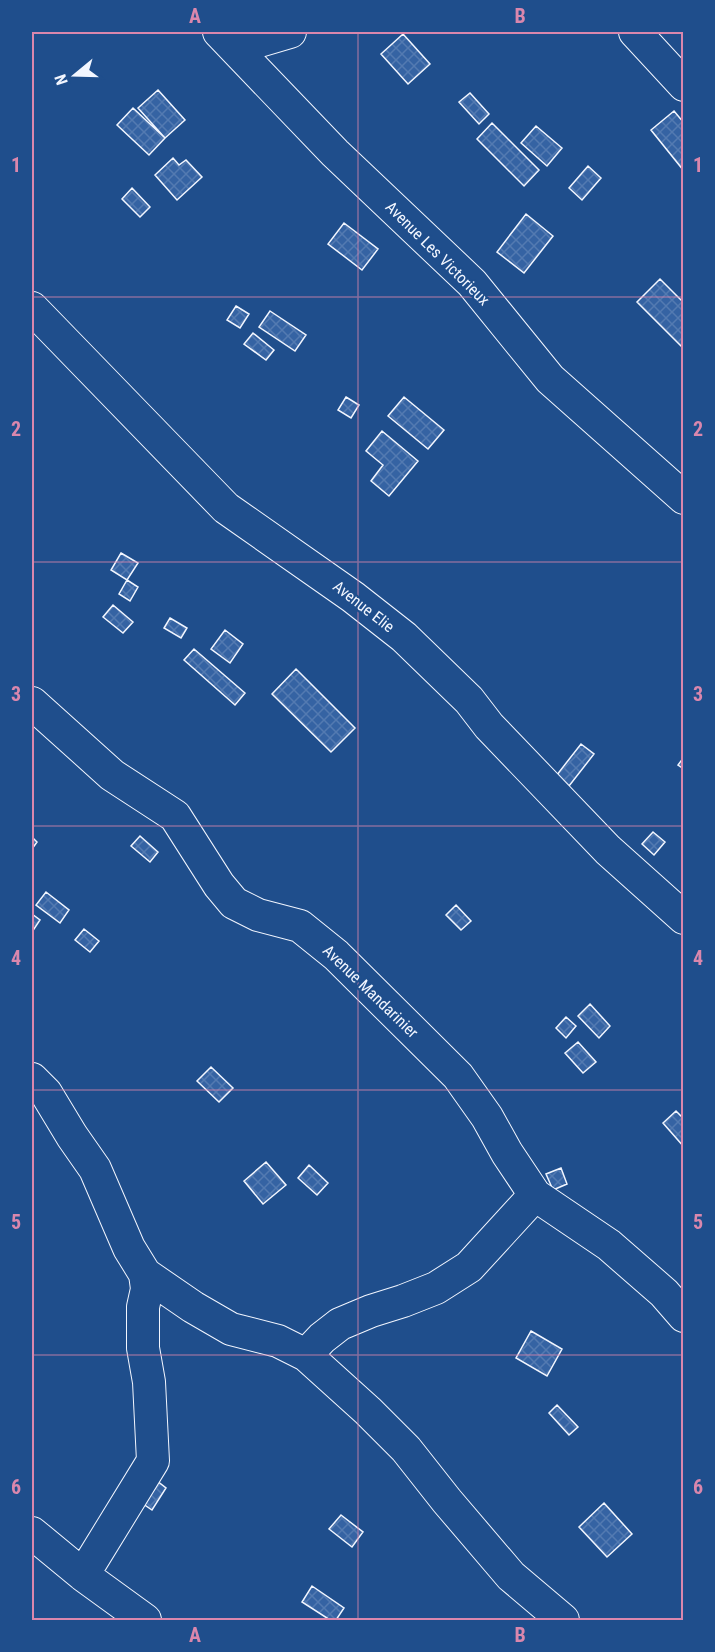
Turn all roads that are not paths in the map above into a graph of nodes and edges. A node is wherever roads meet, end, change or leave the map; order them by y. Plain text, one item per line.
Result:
1 (290, 32) edge
2 (635, 32) edge
3 (227, 40) edge
4 (684, 85) edge
5 (32, 308) edge
6 (684, 498) edge
7 (32, 703) edge
8 (684, 918) edge
9 (32, 1079) edge
10 (535, 1195) junction
11 (145, 1274) junction
12 (684, 1316) edge
13 (306, 1355) junction
14 (32, 1533) edge
15 (83, 1575) junction
16 (145, 1620) edge
17 (563, 1620) edge

1 - 3 street
2 - 4 street
3 - 6 street, Avenue Les Victorieux
5 - 8 street, Avenue Elie
7 - 10 street, Avenue Mandarinier
9 - 11 street
10 - 12 street, Avenue Mandarinier
10 - 13 street
11 - 13 street
11 - 15 street
13 - 17 street
14 - 15 street
15 - 16 street

